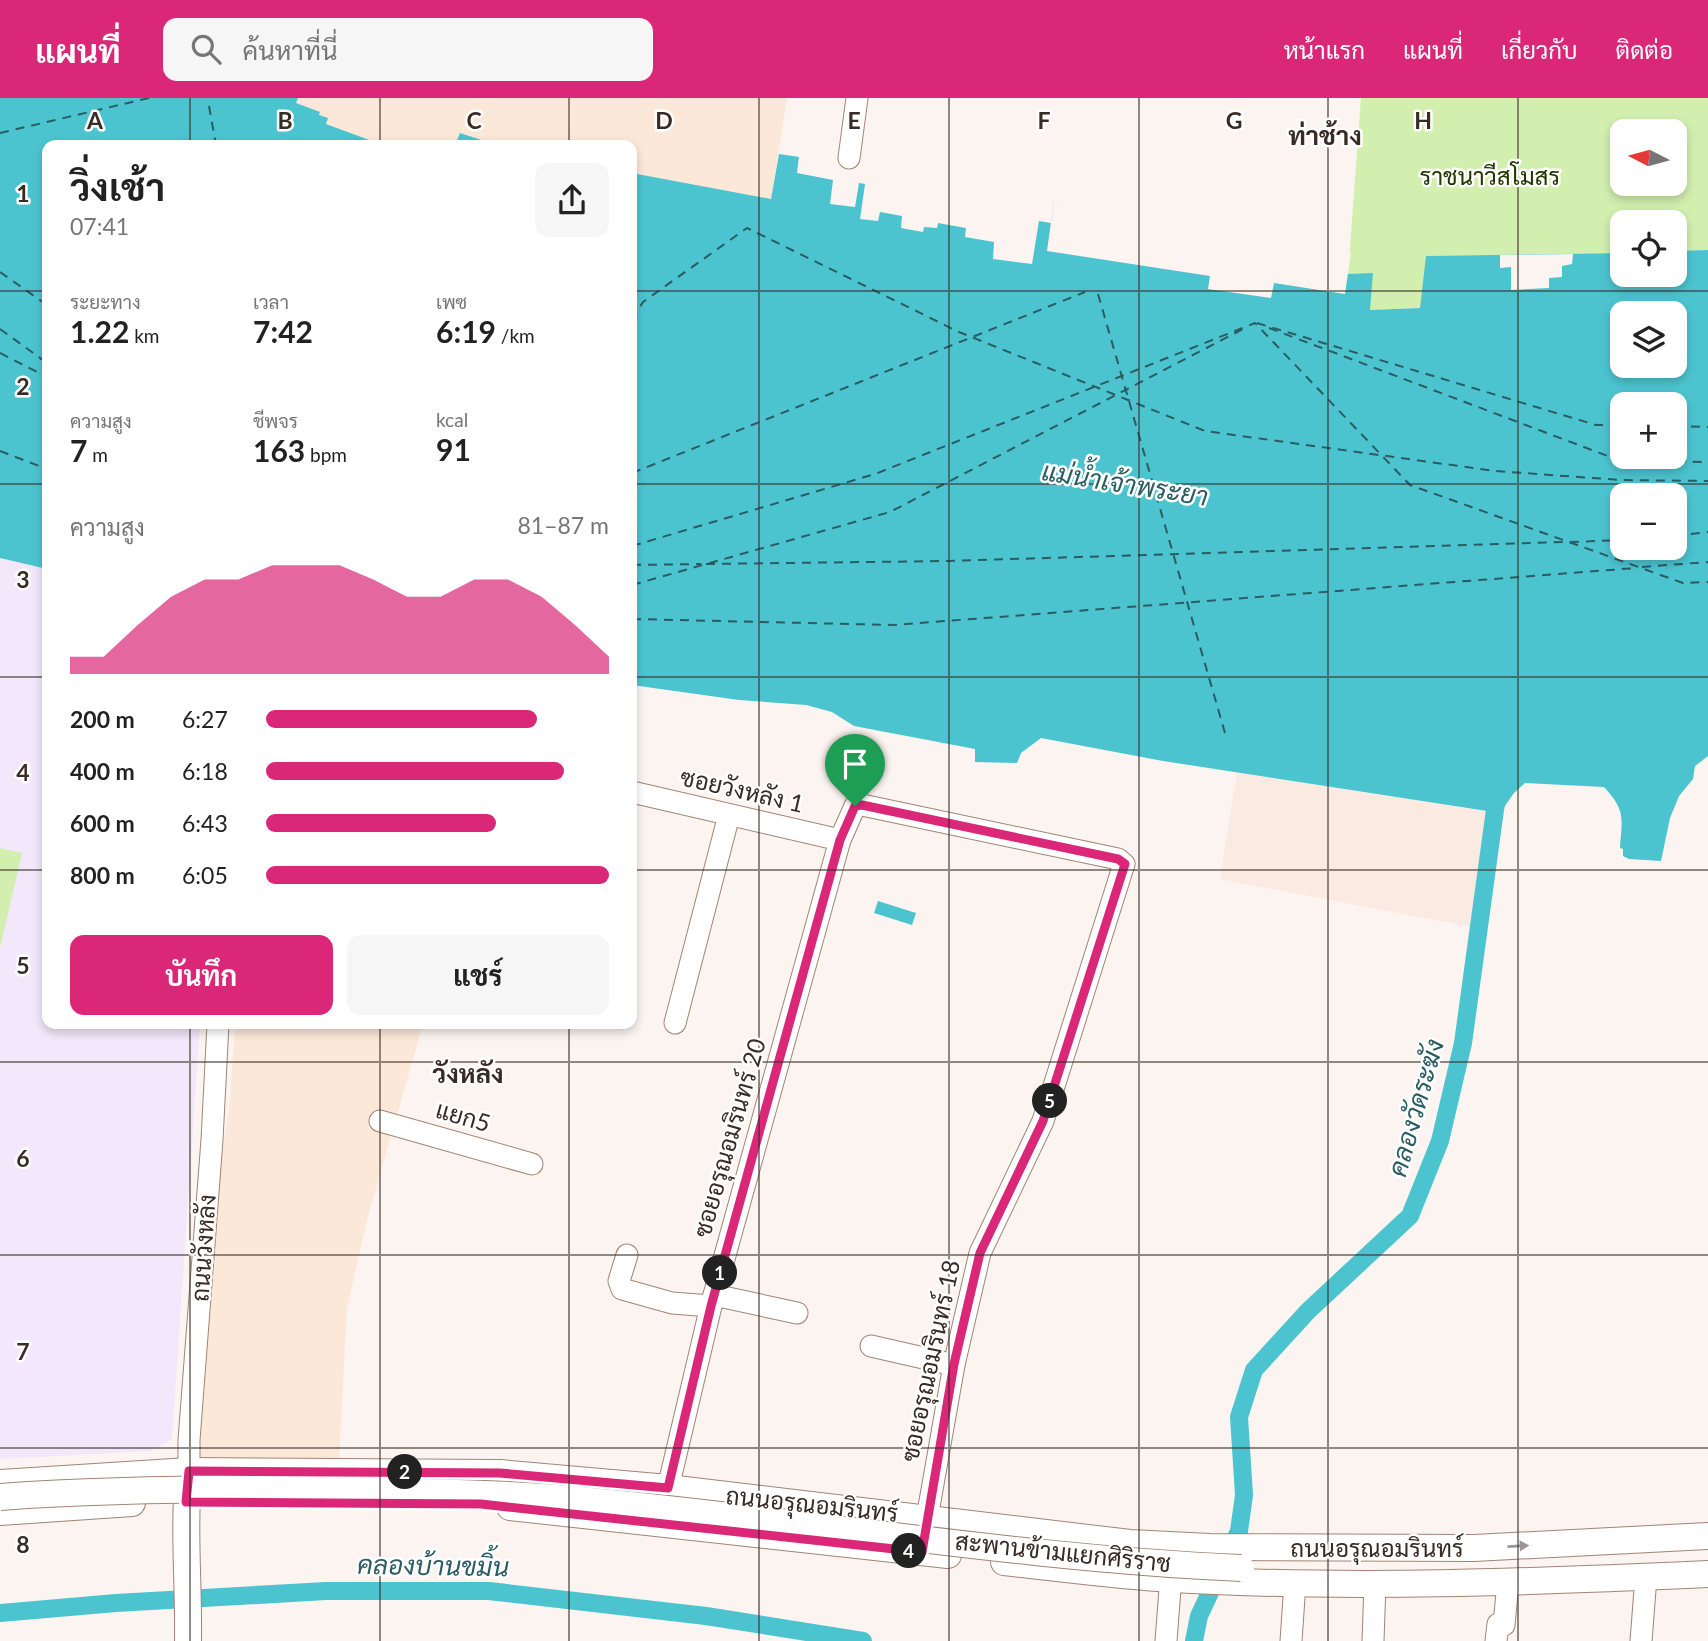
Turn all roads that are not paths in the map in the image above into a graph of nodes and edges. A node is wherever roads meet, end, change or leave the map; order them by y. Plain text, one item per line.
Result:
1 (857, 98) edge
2 (849, 158) dead end
3 (637, 793) edge
4 (729, 815) junction
5 (840, 840) junction
6 (1125, 864) joint
7 (675, 1023) dead end
8 (218, 1029) edge
9 (380, 1121) dead end
10 (532, 1164) dead end
11 (627, 1255) dead end
12 (712, 1301) junction
13 (797, 1313) dead end
14 (871, 1346) dead end
15 (954, 1364) junction
16 (189, 1471) junction
17 (0, 1483) edge
18 (668, 1488) junction
19 (0, 1497) edge
20 (186, 1502) junction
21 (0, 1512) edge
22 (927, 1518) junction
23 (1708, 1536) edge
24 (1174, 1546) junction
25 (922, 1552) junction
26 (1708, 1556) edge
27 (1708, 1574) edge
28 (1646, 1577) junction
29 (1170, 1579) junction
30 (1508, 1582) junction
31 (1295, 1583) junction
32 (1375, 1584) junction
33 (188, 1641) edge
34 (1166, 1641) edge
35 (1291, 1641) edge
36 (1373, 1641) edge
37 (1496, 1641) edge
38 (1641, 1641) edge

1 - 2 street
3 - 4 street, ซอยวังหลัง 1
4 - 5 street, ซอยวังหลัง 1
4 - 7 street
5 - 6 street, ซอยอรุณอมรินทร์ 20
5 - 12 street, ซอยอรุณอมรินทร์ 20
6 - 15 street, ซอยอรุณอมรินทร์ 18
8 - 16 street, ถนนวังหลัง
9 - 10 street, แยก5
11 - 12 street
12 - 13 street
12 - 18 street, ซอยอรุณอมรินทร์ 20
14 - 15 street
15 - 22 street, ซอยอรุณอมรินทร์ 18
16 - 17 main road, ถนนอรุณอมรินทร์
16 - 18 main road, ถนนอรุณอมรินทร์
16 - 20 main road
18 - 22 main road, ถนนอรุณอมรินทร์
19 - 26 main road, สะพานข้ามแยกศิริราช, bridge
20 - 21 main road, ถนนอรุณอมรินทร์
20 - 25 main road, ถนนอรุณอมรินทร์
20 - 33 main road
22 - 24 main road, ถนนอรุณอมรินทร์
22 - 25 main road
24 -> 23 main road, ถนนอรุณอมรินทร์
24 - 29 street
25 - 29 main road, ถนนอรุณอมรินทร์
27 - 28 main road, ถนนอรุณอมรินทร์
28 - 30 main road, ถนนอรุณอมรินทร์
28 - 38 street
29 - 31 main road, ถนนอรุณอมรินทร์
29 - 34 street
30 - 32 main road, ถนนอรุณอมรินทร์
30 - 37 street
31 - 32 main road, ถนนอรุณอมรินทร์
31 - 35 street
32 - 36 street

